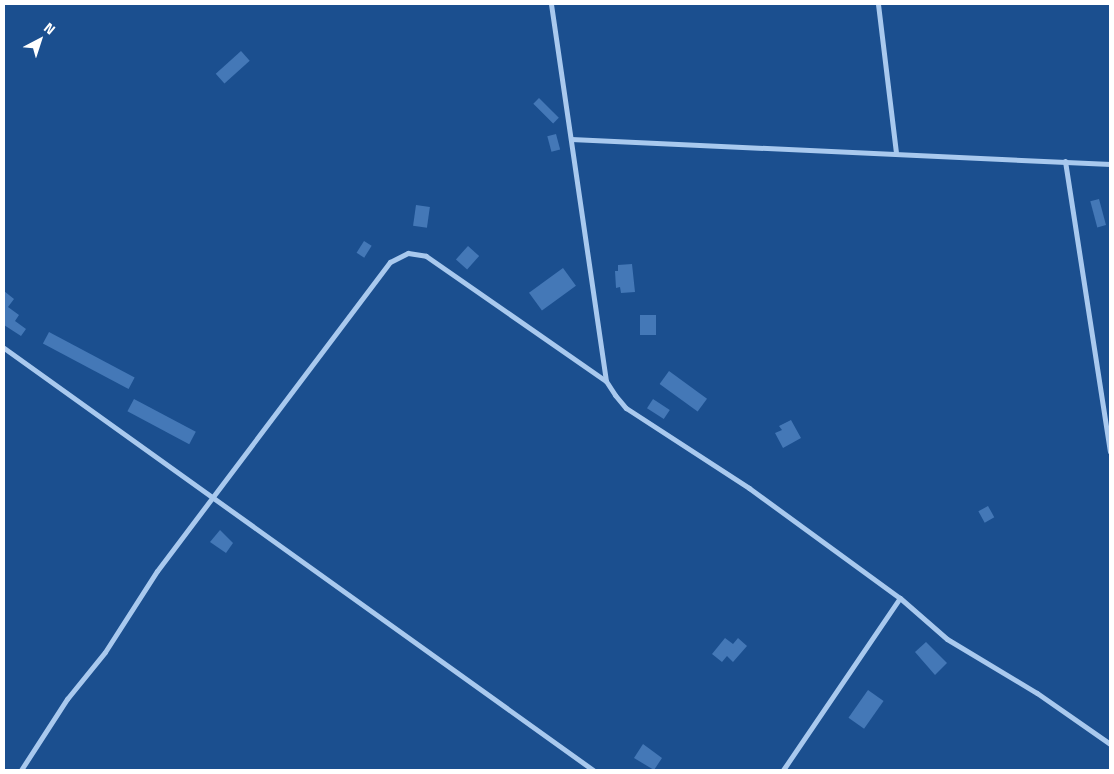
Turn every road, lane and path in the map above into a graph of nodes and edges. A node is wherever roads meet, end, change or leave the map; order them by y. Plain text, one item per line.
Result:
1 (551, 4) edge
2 (878, 4) edge
3 (571, 139) junction
4 (896, 153) junction
5 (1065, 161) junction
6 (1110, 164) edge
7 (4, 348) edge
8 (606, 381) junction
9 (1110, 452) edge
10 (214, 496) junction
11 (900, 598) junction
12 (1110, 744) edge
13 (20, 770) edge
14 (593, 770) edge
15 (783, 770) edge

1 - 3 street
2 - 4 street
3 - 4 street
3 - 8 street
4 - 5 street
5 - 6 street
5 - 9 street
7 - 10 street
8 - 10 street
8 - 11 street
10 - 13 street
10 - 14 street
11 - 12 street
11 - 15 street

